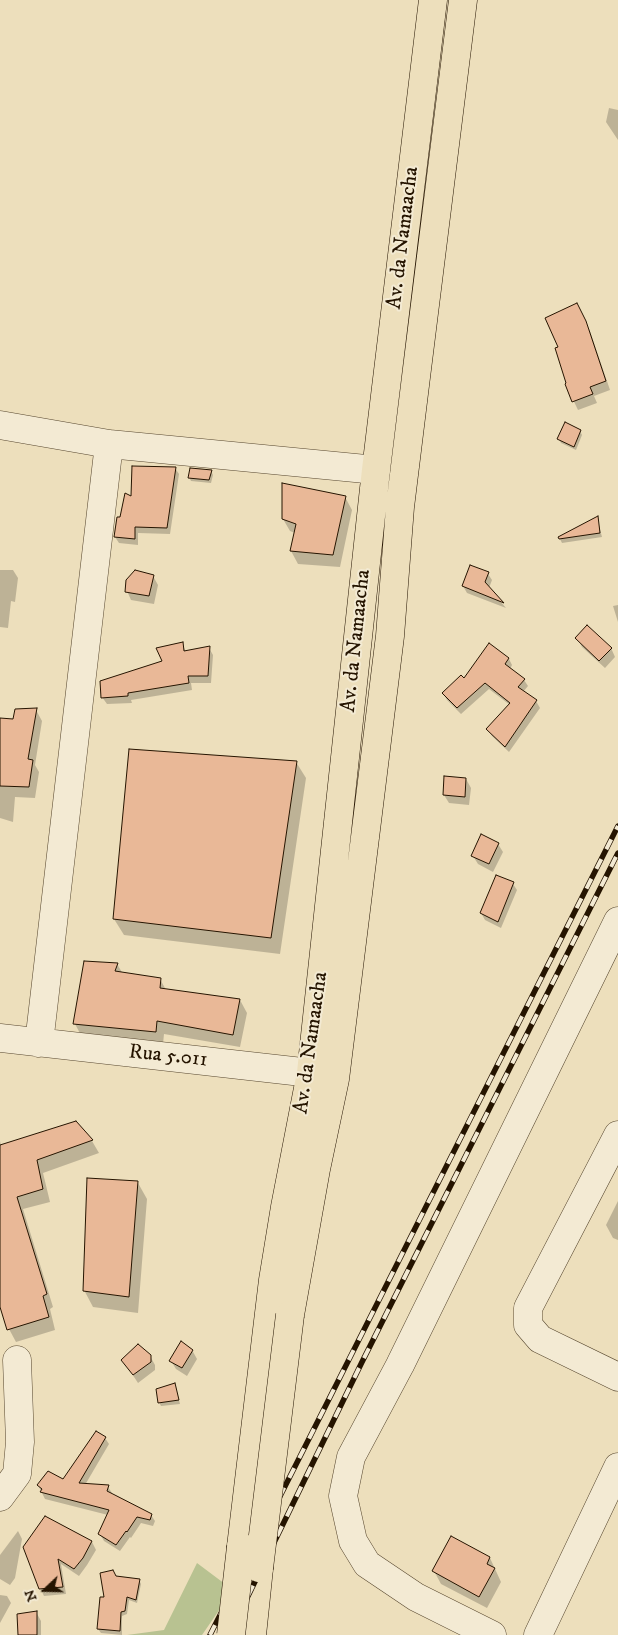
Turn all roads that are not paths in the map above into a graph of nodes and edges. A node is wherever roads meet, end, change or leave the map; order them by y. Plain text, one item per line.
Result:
1 (433, 0) edge
2 (464, 0) edge
3 (0, 425) edge
4 (109, 444) junction
5 (376, 470) junction
6 (618, 921) edge
7 (0, 1038) edge
8 (39, 1043) junction
9 (323, 1076) junction
10 (618, 1134) edge
11 (17, 1360) dead end
12 (618, 1377) edge
13 (618, 1467) edge
14 (0, 1497) edge
15 (611, 1500) edge
16 (232, 1635) edge
17 (252, 1635) edge
18 (492, 1635) edge
19 (538, 1635) edge

1 - 5 highway, Av. da Namaacha
2 - 9 highway, Av. da Namaacha
3 - 4 street
4 - 5 street
4 - 8 street
5 - 9 highway, Av. da Namaacha
6 - 18 street
7 - 8 street, Rua 5.011
8 - 9 street, Rua 5.011
9 - 16 highway, Av. da Namaacha, bridge
9 - 17 highway, Av. da Namaacha, bridge
10 - 12 street
11 - 14 street
13 - 15 street
15 - 19 street

